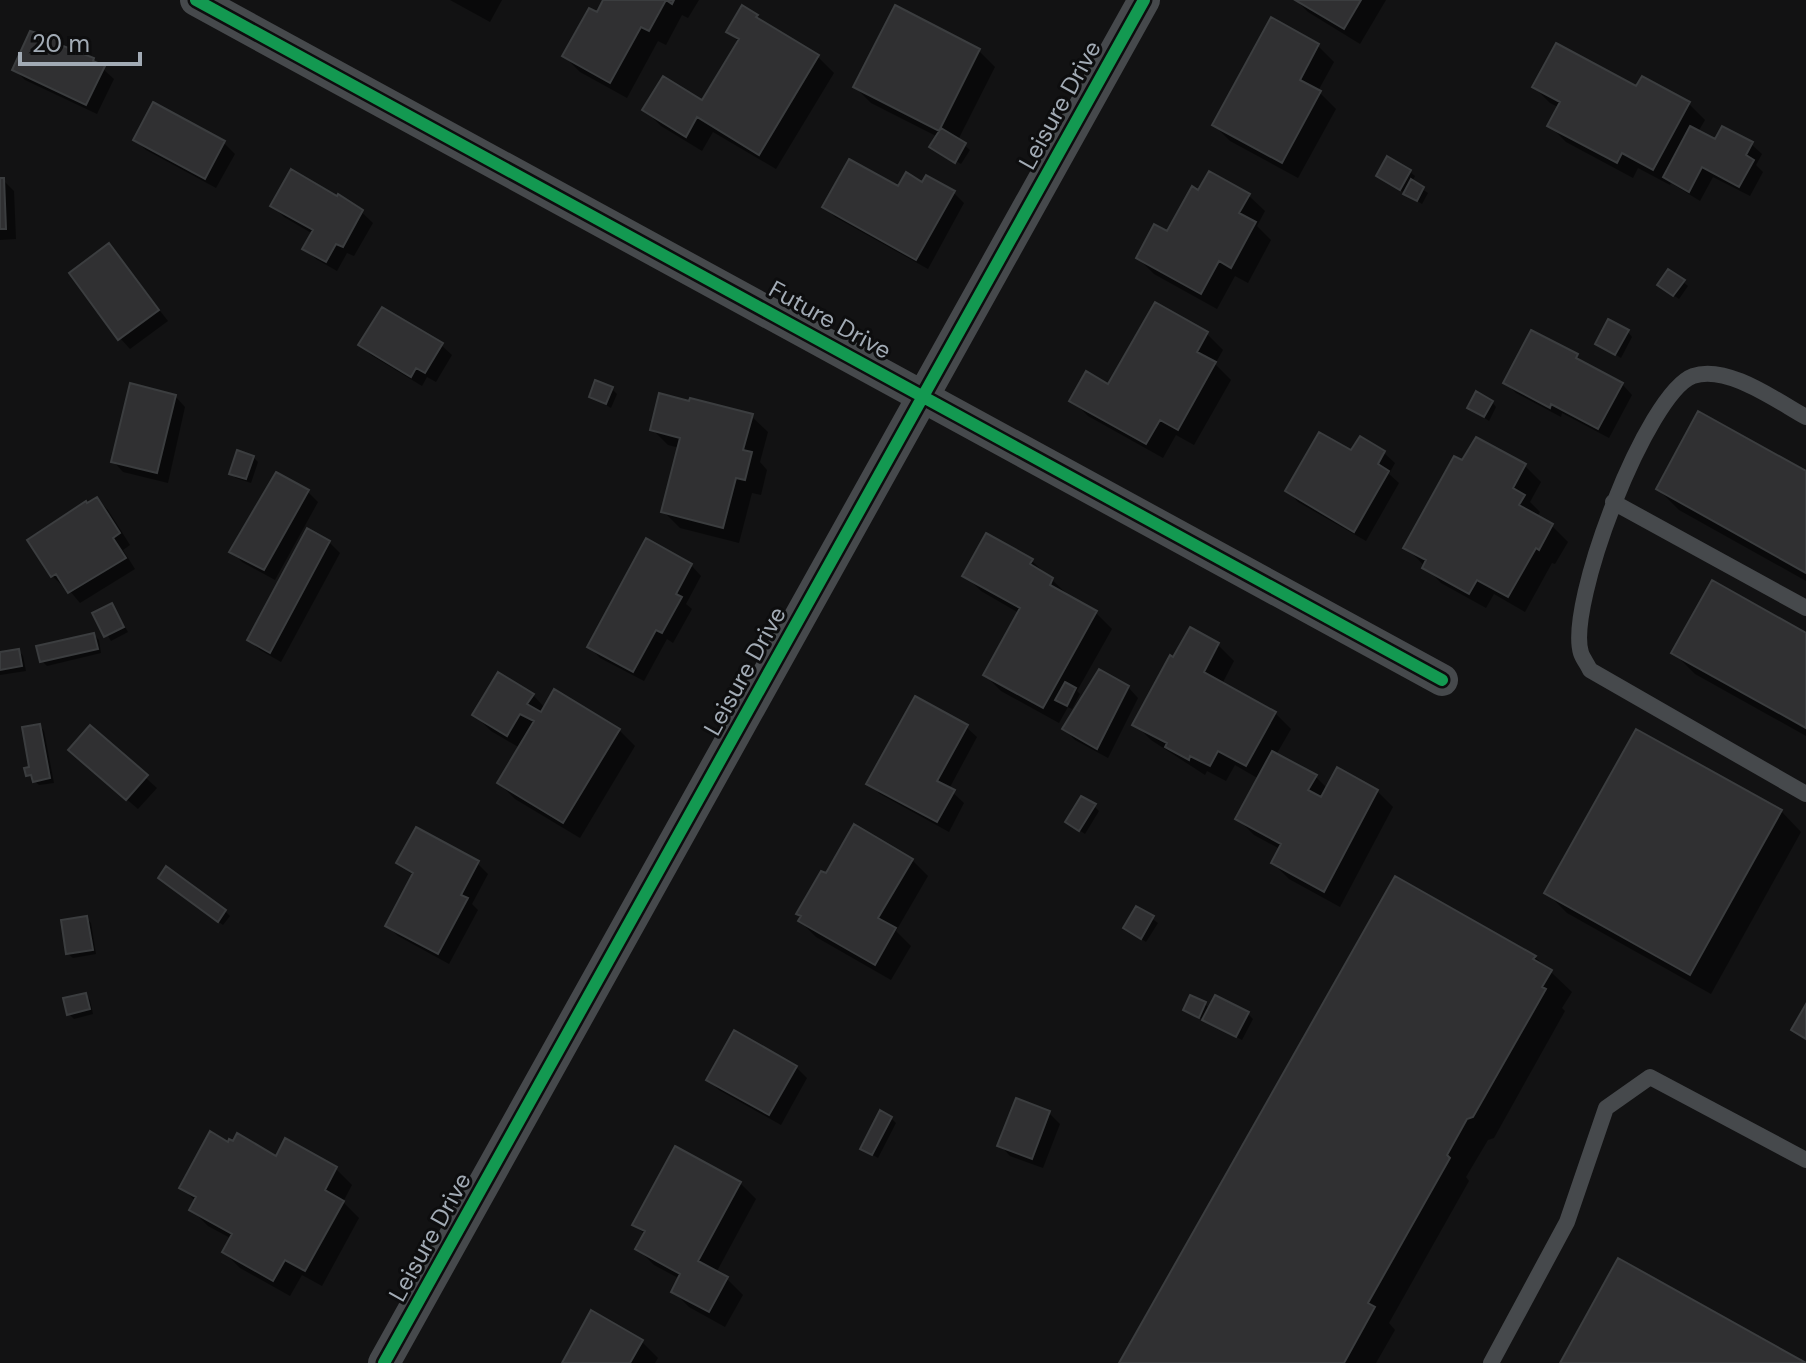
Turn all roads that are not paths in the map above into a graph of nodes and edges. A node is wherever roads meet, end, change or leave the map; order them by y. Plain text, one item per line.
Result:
1 (196, 0) edge
2 (1144, 0) edge
3 (924, 396) junction
4 (1806, 417) edge
5 (1613, 502) junction
6 (1806, 608) edge
7 (1442, 680) dead end
8 (1806, 794) edge
9 (1806, 1160) edge
10 (384, 1363) edge
11 (1491, 1363) edge

1 - 3 street, Future Drive
2 - 3 street, Leisure Drive
3 - 7 street, Future Drive
3 - 10 street, Leisure Drive
4 - 5 lane
5 - 6 lane
5 - 8 lane
9 - 11 lane

